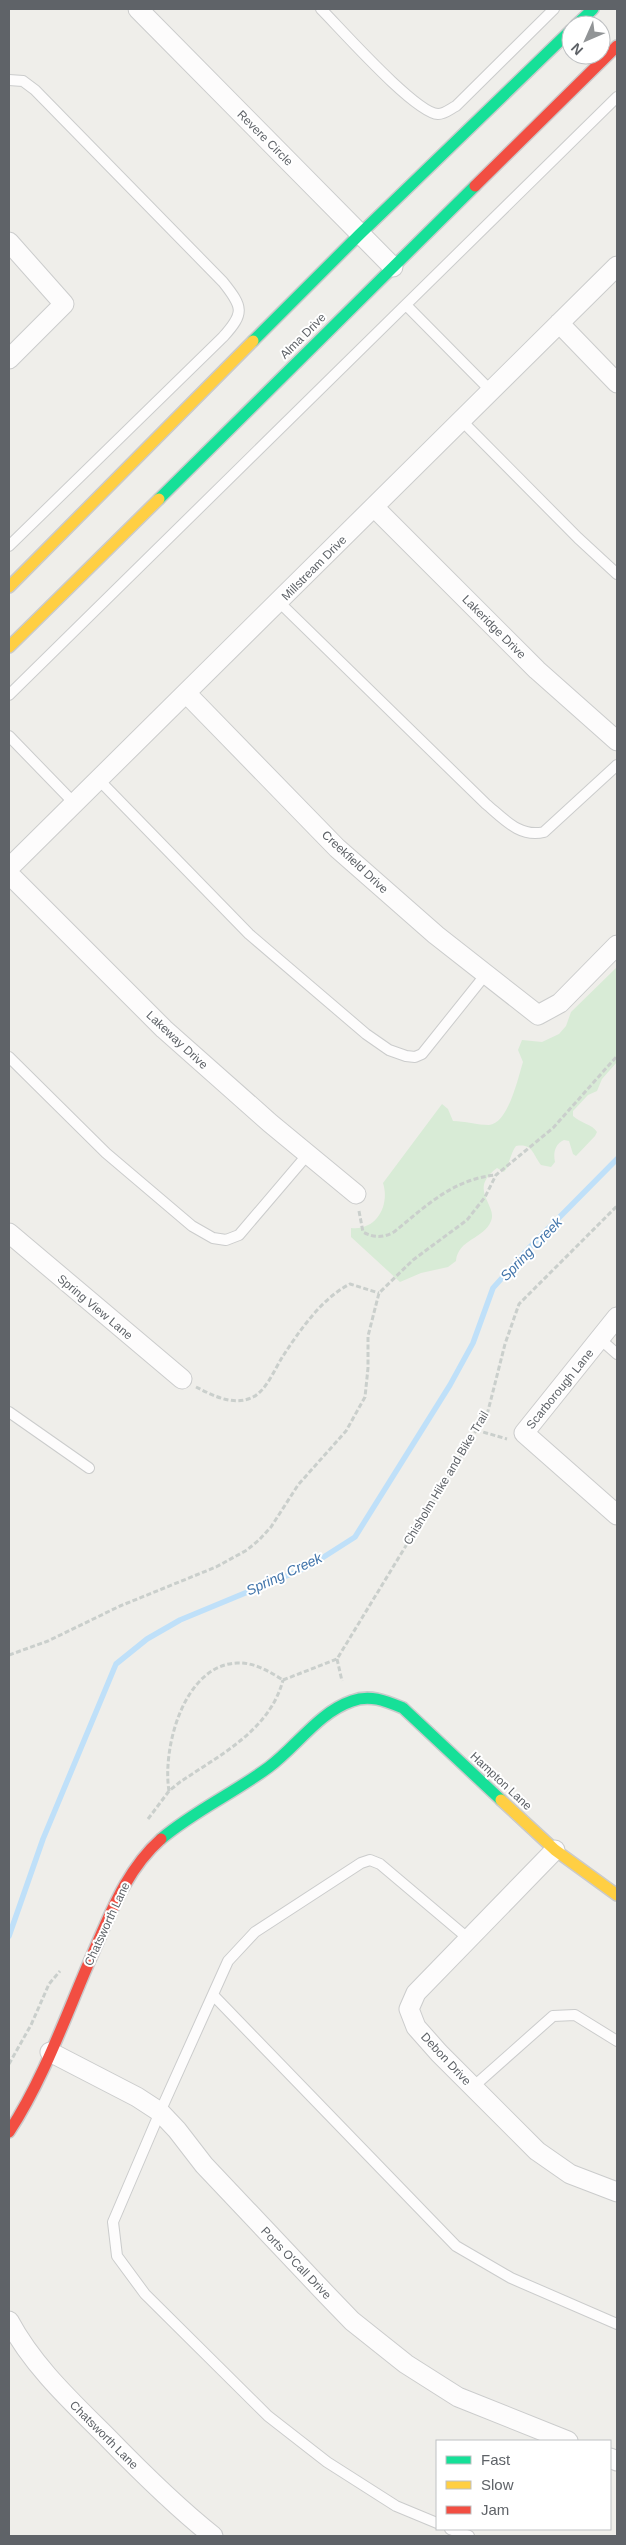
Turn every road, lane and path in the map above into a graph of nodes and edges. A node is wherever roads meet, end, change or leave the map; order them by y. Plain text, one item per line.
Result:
1 (138, 9) edge
2 (321, 9) edge
3 (554, 9) edge
4 (561, 40) edge
5 (617, 46) edge
6 (9, 80) edge
7 (617, 97) edge
8 (360, 234) junction
9 (9, 242) edge
10 (617, 266) edge
11 (392, 267) junction
12 (406, 305) junction
13 (558, 323) junction
14 (9, 359) edge
15 (617, 383) edge
16 (490, 391) junction
17 (461, 420) junction
18 (375, 508) junction
19 (9, 546) edge
20 (617, 574) edge
21 (9, 587) edge
22 (279, 602) junction
23 (9, 647) edge
24 (187, 694) junction
25 (9, 695) edge
26 (9, 736) edge
27 (617, 741) edge
28 (617, 765) edge
29 (99, 780) junction
30 (75, 804) junction
31 (9, 868) edge
32 (9, 874) edge
33 (617, 946) edge
34 (486, 974) junction
35 (617, 1056) edge
36 (9, 1057) edge
37 (308, 1154) junction
38 (496, 1175) junction
39 (356, 1194) joint
40 (617, 1206) edge
41 (9, 1233) edge
42 (379, 1293) junction
43 (617, 1317) edge
44 (600, 1339) junction
45 (617, 1354) edge
46 (182, 1379) joint
47 (9, 1412) edge
48 (476, 1430) junction
49 (524, 1433) junction
50 (89, 1468) dead end
51 (617, 1516) edge
52 (9, 1655) edge
53 (283, 1680) junction
54 (364, 1698) joint
55 (556, 1850) junction
56 (617, 1895) edge
57 (470, 1940) junction
58 (214, 1996) junction
59 (617, 2041) edge
60 (50, 2052) junction
61 (473, 2087) junction
62 (160, 2112) junction
63 (9, 2132) edge
64 (617, 2192) edge
65 (9, 2321) edge
66 (617, 2324) edge
67 (566, 2440) edge
68 (436, 2523) edge
69 (453, 2530) edge
70 (213, 2536) edge
71 (469, 2536) edge

1 - 8 street, Revere Circle
2 - 3 lane
4 - 8 main road
5 - 11 main road, Alma Drive
6 - 19 lane
7 - 12 lane
8 - 11 street, Revere Circle
8 - 21 main road
9 - 14 street
10 - 13 street, Millstream Drive
11 - 23 main road, Alma Drive
12 - 16 lane
12 - 25 lane
13 - 15 street
13 - 16 street, Millstream Drive
16 - 17 street, Millstream Drive
17 - 18 street, Millstream Drive
17 - 20 lane
18 - 22 street, Millstream Drive
18 - 27 street, Lakeridge Drive
22 - 24 street, Millstream Drive
22 - 28 lane
24 - 29 street, Millstream Drive
24 - 34 street, Creekfield Drive
26 - 30 lane
29 - 30 street, Millstream Drive
29 - 34 lane
30 - 31 street, Millstream Drive
32 - 37 street, Lakeway Drive
33 - 34 street, Creekfield Drive
35 - 38 path
36 - 37 lane
37 - 39 street, Lakeway Drive
38 - 39 path
38 - 42 path
40 - 48 path, Chisholm Hike and Bike Trail
41 - 46 street, Spring View Lane
42 - 46 path
42 - 52 path
43 - 44 street, Scarborough Lane
44 - 45 lane
44 - 49 street, Scarborough Lane
47 - 50 lane
48 - 49 path
48 - 53 path, Chisholm Hike and Bike Trail
49 - 51 street, Scarborough Lane
53 - 53 path
54 - 55 main road, Hampton Lane
54 - 60 main road, Chatsworth Lane
55 - 56 main road, Hampton Lane
55 - 57 street, Debon Drive
57 - 58 lane
57 - 61 street, Debon Drive
58 - 62 lane
58 - 66 lane
59 - 61 lane
60 - 62 street, Ports O'Call Drive
60 - 63 main road, Chatsworth Lane
61 - 64 street, Debon Drive
62 - 67 street, Ports O'Call Drive
62 - 68 lane
65 - 70 street, Chatsworth Lane
69 - 71 lane

